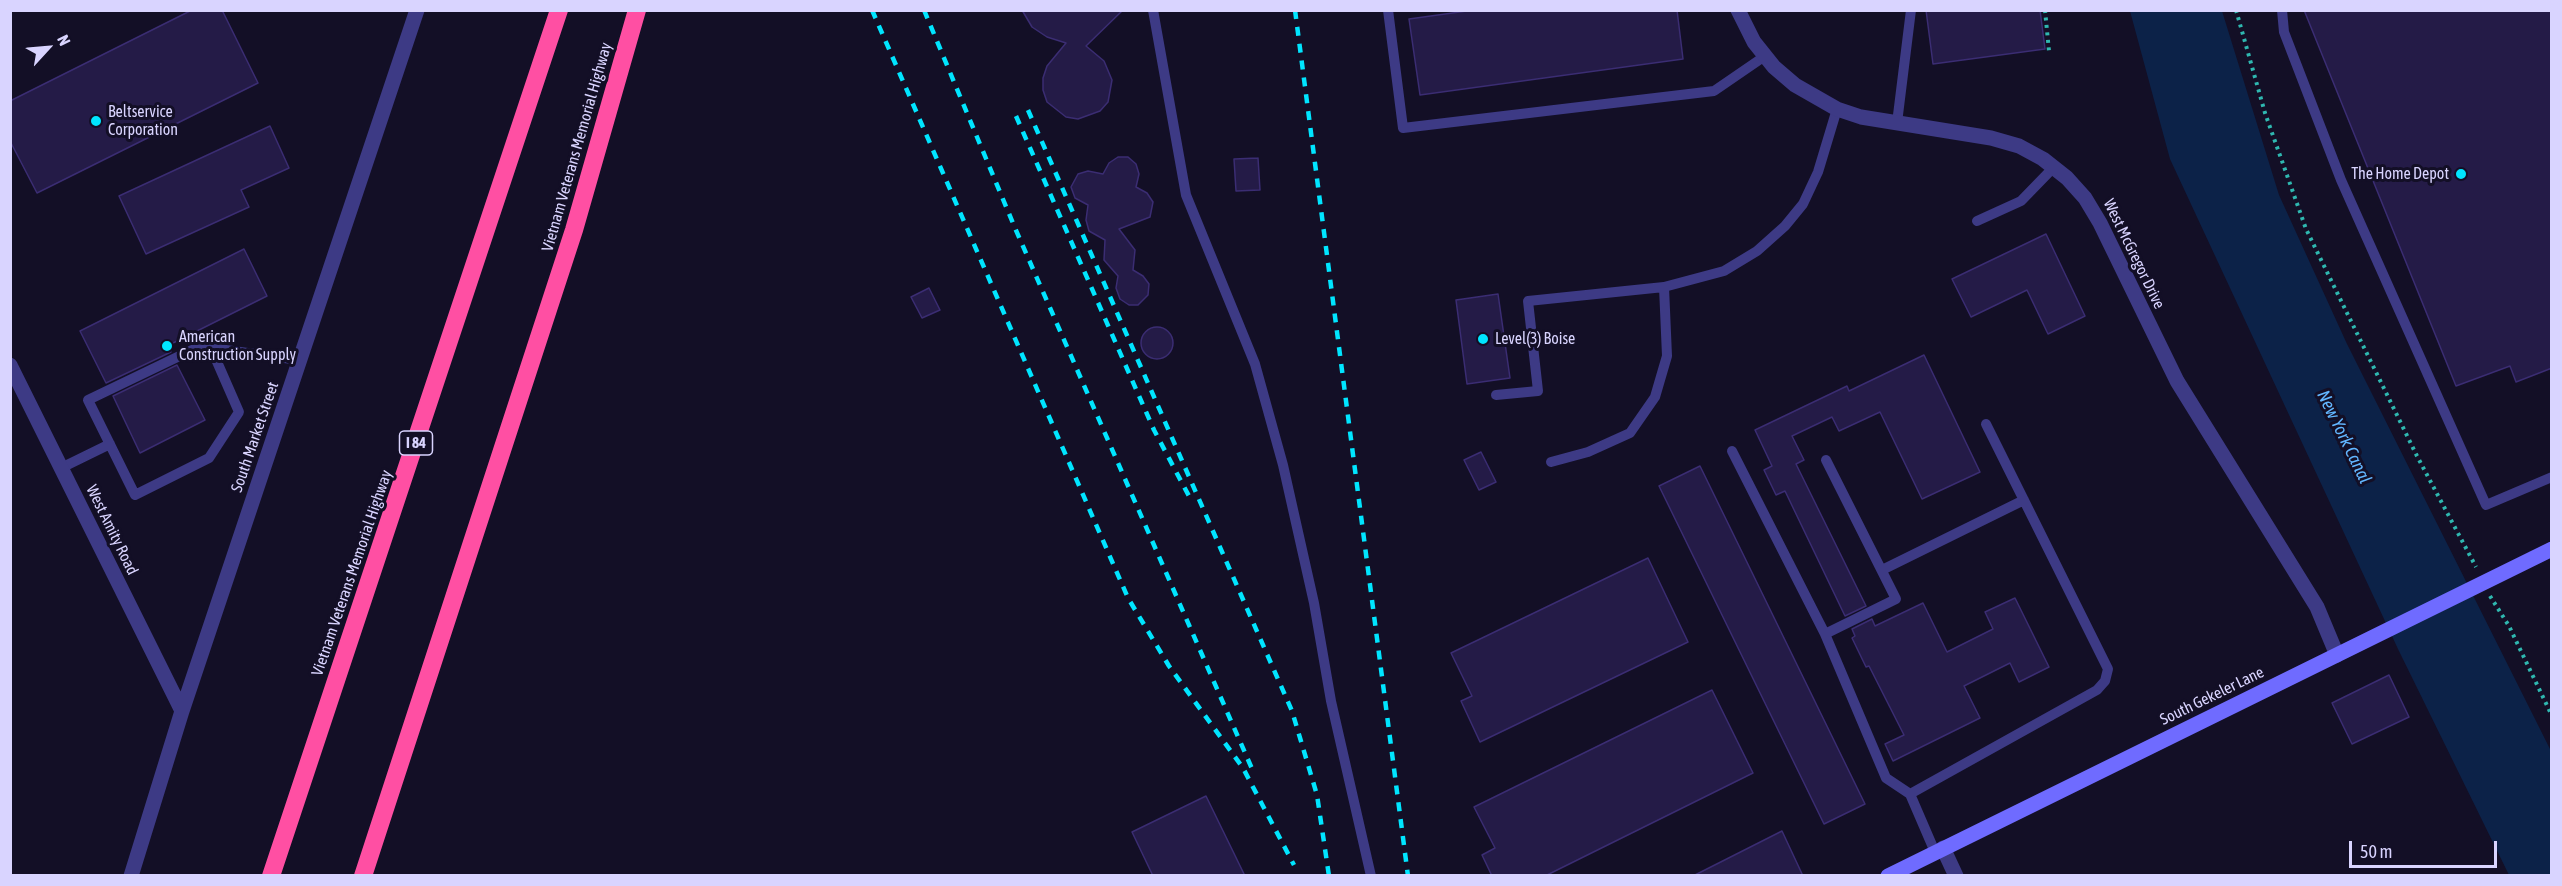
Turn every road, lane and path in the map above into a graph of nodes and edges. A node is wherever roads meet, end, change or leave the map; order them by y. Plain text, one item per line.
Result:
1 (417, 10) edge
2 (560, 10) edge
3 (637, 10) edge
4 (1153, 10) edge
5 (1388, 10) edge
6 (1738, 10) edge
7 (1911, 10) edge
8 (2045, 10) edge
9 (2236, 10) edge
10 (2282, 10) edge
11 (2049, 51) dead end
12 (1765, 56) junction
13 (1836, 109) junction
14 (1897, 123) junction
15 (2054, 167) junction
16 (1977, 221) dead end
17 (1664, 287) junction
18 (211, 348) junction
19 (300, 360) junction
20 (10, 365) edge
21 (1496, 395) dead end
22 (1986, 424) dead end
23 (110, 444) junction
24 (1732, 451) dead end
25 (1826, 460) dead end
26 (1551, 462) dead end
27 (62, 468) junction
28 (2552, 477) edge
29 (2024, 500) junction
30 (2552, 549) edge
31 (1882, 570) junction
32 (2482, 584) junction
33 (1825, 634) junction
34 (2337, 655) junction
35 (182, 711) junction
36 (2552, 716) edge
37 (1910, 794) junction
38 (1939, 850) junction
39 (131, 876) edge
40 (271, 876) edge
41 (363, 876) edge
42 (1371, 876) edge
43 (1888, 876) edge
44 (1956, 876) edge

1 - 19 street, South Market Street
2 - 40 highway, Vietnam Veterans Memorial Highway / I 84
3 - 41 highway, Vietnam Veterans Memorial Highway
4 - 42 lane
5 - 12 lane
6 - 12 street, West McGregor Drive
7 - 14 lane
8 - 11 path
9 - 32 path
10 - 28 lane
12 - 13 street, West McGregor Drive
13 - 14 street, West McGregor Drive
13 - 17 lane
14 - 15 street, West McGregor Drive
15 - 16 lane
15 - 34 street, West McGregor Drive
17 - 21 lane
17 - 26 lane
18 - 19 lane
18 - 23 lane
18 - 23 lane
19 - 35 street, South Market Street
20 - 27 street, West Amity Road
22 - 29 lane
23 - 27 lane
24 - 33 lane
25 - 31 lane
27 - 35 street, West Amity Road
29 - 31 lane
29 - 37 lane
30 - 32 street, South Gekeler Lane
31 - 33 lane
32 - 34 street, South Gekeler Lane
32 - 36 path
33 - 37 lane
34 - 38 street, South Gekeler Lane
35 - 39 street, South Market Street
37 - 38 lane
38 - 43 street, South Gekeler Lane
38 - 44 street

